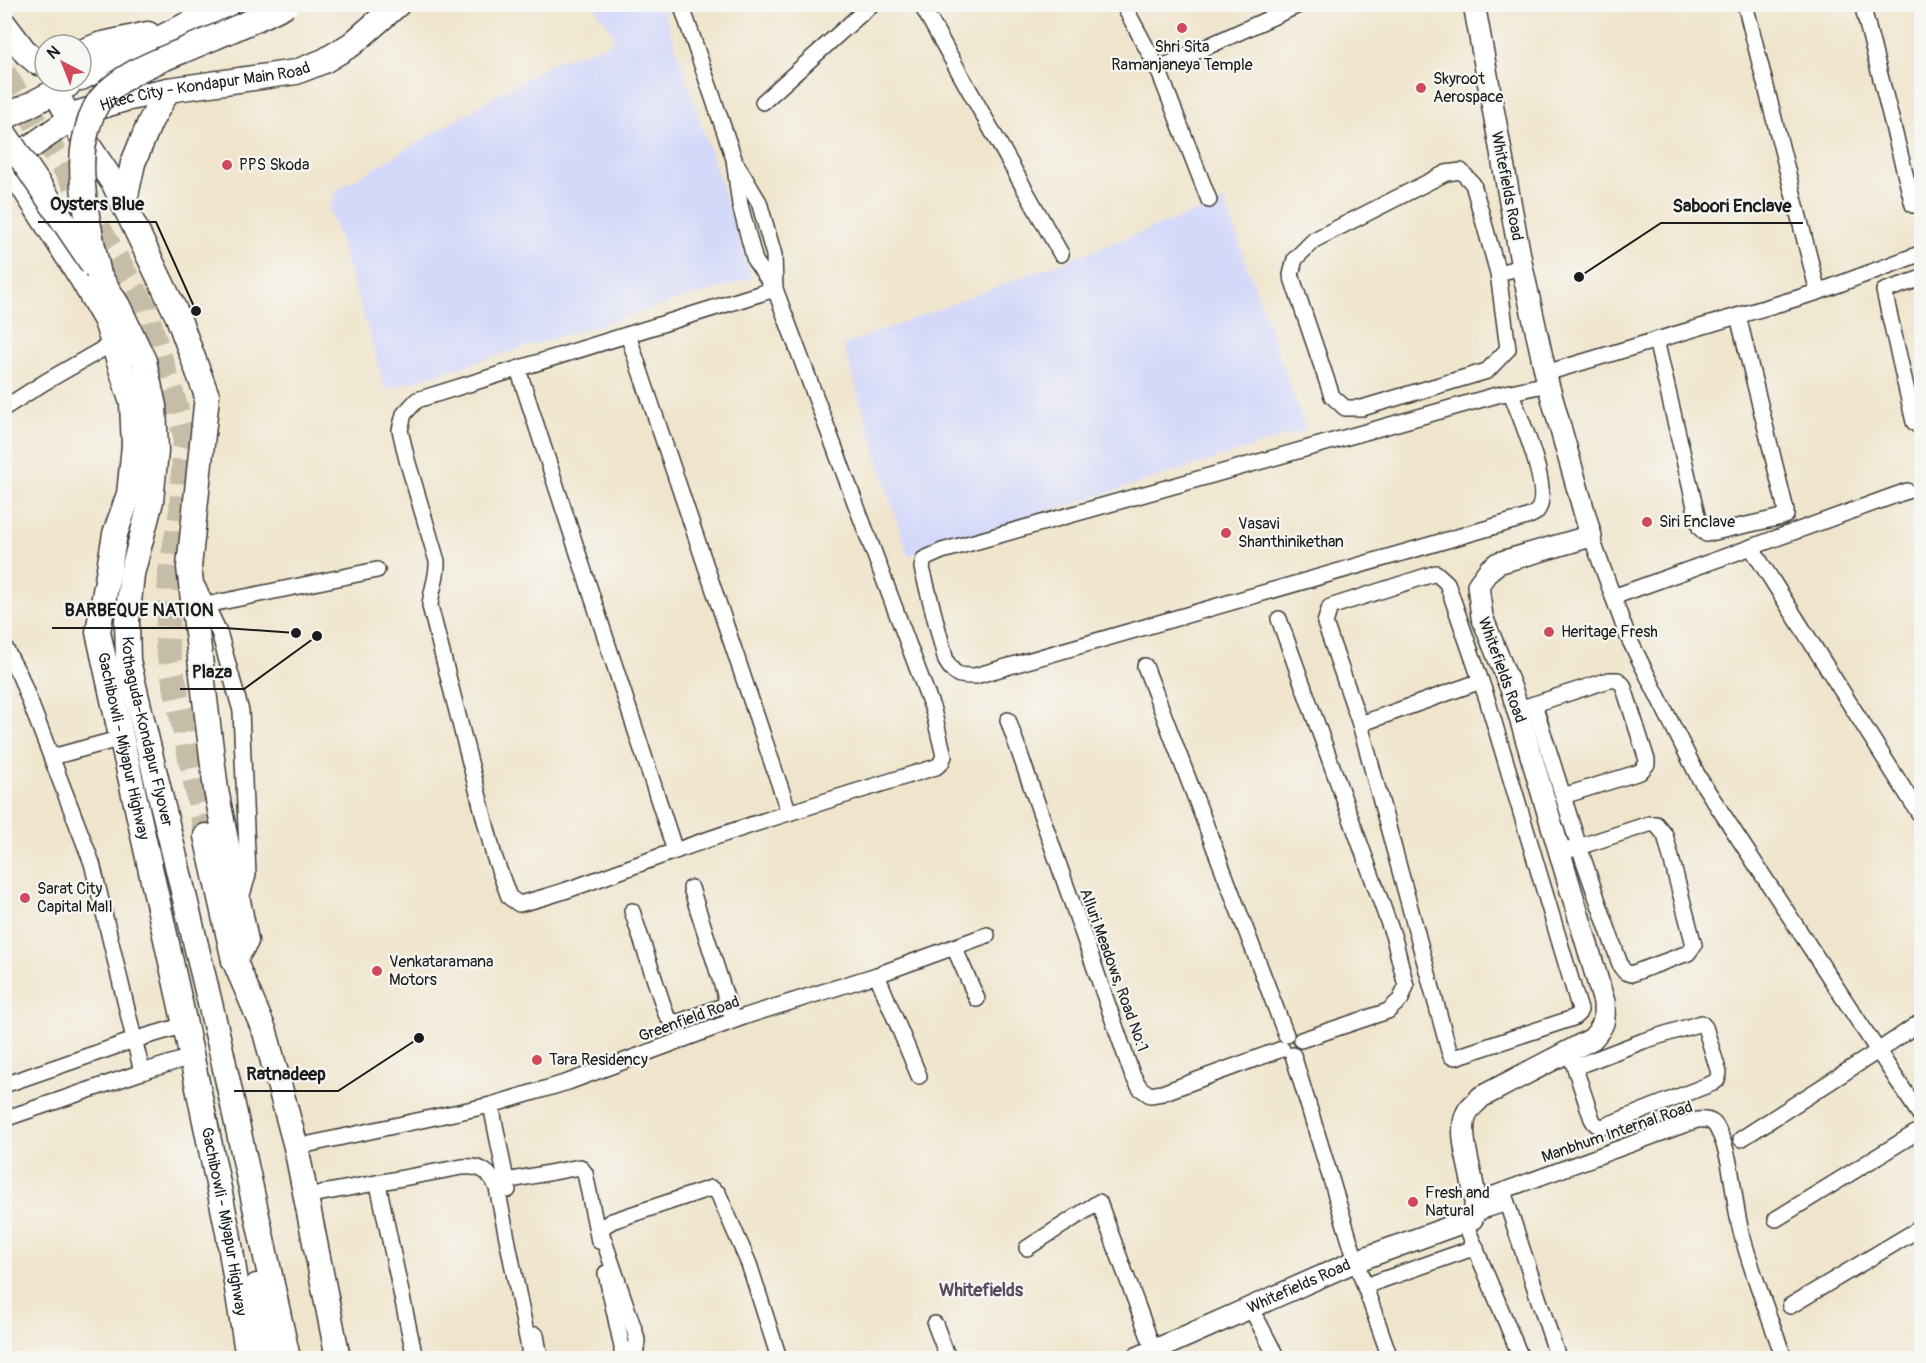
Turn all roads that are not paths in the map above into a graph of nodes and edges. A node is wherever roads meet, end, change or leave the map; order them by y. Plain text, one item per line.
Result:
1 (228, 4) edge
2 (287, 4) edge
3 (398, 4) edge
4 (681, 4) edge
5 (873, 4) edge
6 (921, 4) edge
7 (1122, 4) edge
8 (1301, 4) edge
9 (1474, 4) edge
10 (1745, 4) edge
11 (1862, 4) edge
12 (4, 24) edge
13 (187, 24) junction
14 (93, 47) edge
15 (33, 59) edge
16 (1158, 69) junction
17 (93, 72) edge
18 (168, 90) junction
19 (53, 93) edge
20 (66, 93) edge
21 (763, 102) dead end
22 (4, 118) edge
23 (70, 118) junction
24 (4, 133) edge
25 (5, 163) edge
26 (1209, 200) dead end
27 (124, 205) junction
28 (1913, 205) dead end
29 (1922, 253) edge
30 (1061, 254) dead end
31 (1522, 267) junction
32 (1498, 273) junction
33 (99, 274) junction
34 (1922, 278) edge
35 (775, 289) junction
36 (1818, 292) junction
37 (1738, 316) junction
38 (628, 335) junction
39 (1656, 340) junction
40 (113, 344) junction
41 (518, 369) junction
42 (1547, 379) junction
43 (1511, 393) junction
44 (4, 408) edge
45 (1922, 429) edge
46 (1907, 491) dead end
47 (1591, 536) junction
48 (1751, 547) junction
49 (189, 567) junction
50 (377, 570) dead end
51 (1613, 597) junction
52 (206, 605) junction
53 (1279, 620) dead end
54 (4, 646) edge
55 (1499, 658) junction
56 (1145, 666) dead end
57 (1478, 674) junction
58 (1487, 699) junction
59 (1521, 701) junction
60 (1008, 720) dead end
61 (1360, 724) junction
62 (122, 738) junction
63 (52, 757) junction
64 (1563, 796) junction
65 (789, 813) junction
66 (1922, 818) edge
67 (206, 836) tunnel mouth
68 (1570, 850) junction
69 (675, 851) junction
70 (691, 888) dead end
71 (239, 906) junction
72 (632, 911) dead end
73 (987, 935) dead end
74 (954, 947) junction
75 (234, 960) junction
76 (877, 975) junction
77 (977, 999) dead end
78 (722, 1006) junction
79 (1922, 1021) edge
80 (728, 1023) junction
81 (185, 1025) junction
82 (134, 1040) junction
83 (1287, 1046) junction
84 (1878, 1051) junction
85 (192, 1057) junction
86 (1572, 1059) junction
87 (142, 1072) junction
88 (920, 1076) dead end
89 (4, 1085) edge
90 (491, 1105) junction
91 (1922, 1118) edge
92 (4, 1119) edge
93 (237, 1125) junction
94 (1922, 1129) edge
95 (1741, 1139) dead end
96 (296, 1147) junction
97 (506, 1181) junction
98 (378, 1184) junction
99 (306, 1196) junction
100 (1505, 1197) junction
101 (1472, 1213) junction
102 (1776, 1219) dead end
103 (1922, 1227) edge
104 (1476, 1247) junction
105 (1027, 1248) dead end
106 (1356, 1261) junction
107 (1365, 1286) junction
108 (1790, 1306) dead end
109 (1251, 1308) junction
110 (935, 1324) dead end
111 (1146, 1355) edge
112 (248, 1359) edge
113 (264, 1359) edge
114 (288, 1359) edge
115 (338, 1359) edge
116 (415, 1359) edge
117 (529, 1359) edge
118 (540, 1359) edge
119 (622, 1359) edge
120 (634, 1359) edge
121 (779, 1359) edge
122 (948, 1359) edge
123 (1277, 1359) edge
124 (1390, 1359) edge
125 (1521, 1359) edge
126 (1558, 1359) edge
127 (1784, 1359) edge

1 - 13 main road
2 - 33 main road, Kothaguda-Kondapur Flyover, bridge
3 - 18 main road, Hitec City - Kondapur Main Road
4 - 35 street
5 - 21 street
6 - 30 street
7 - 16 street
8 - 16 street
9 - 31 street, Whitefields Road
10 - 36 street
11 - 28 street
12 - 15 main road
13 - 14 main road
13 - 17 main road
16 - 26 street
18 - 23 main road, Hitec City - Kondapur Main Road
18 - 27 main road
19 - 22 main road
20 - 23 main road
23 - 25 main road, Hitec City - Kondapur Main Road
23 - 27 main road
24 - 33 main road, Kothaguda-Kondapur Flyover, bridge
25 - 40 main road, Gachibowli - Miyapur Highway
27 - 49 main road
29 - 36 street
31 - 32 street
31 - 42 street, Whitefields Road
32 - 32 street
33 - 93 main road, Kothaguda-Kondapur Flyover
34 - 45 street
35 - 38 street
35 - 65 street
36 - 37 street
37 - 39 street
37 - 39 street
38 - 41 street
38 - 65 street
39 - 42 street
40 - 44 street
40 - 62 main road, Gachibowli - Miyapur Highway
41 - 69 street
41 - 69 street
42 - 43 street
42 - 47 street, Whitefields Road
43 - 43 street
46 - 48 street
47 - 51 street
47 - 55 street, Whitefields Road
48 - 51 street
48 - 66 street
49 - 52 street
49 - 71 main road
50 - 52 street
51 - 84 street
52 - 71 street
53 - 83 street
54 - 63 street
55 - 57 street
55 - 59 street, Whitefields Road
56 - 83 street
57 - 58 street
57 - 61 street
57 - 61 street
58 - 59 street
58 - 61 street
59 - 64 street
59 - 64 street
59 - 68 street, Whitefields Road
60 - 83 street, Alluri Meadows, Road No:1
62 - 63 street
62 - 81 main road, Gachibowli - Miyapur Highway
63 - 82 street
64 - 68 street
65 - 69 street
67 - 75 main road
68 - 68 street
68 - 86 street, Whitefields Road
70 - 78 street
71 - 75 main road
72 - 78 street
73 - 74 street, Greenfield Road
74 - 76 street, Greenfield Road
74 - 77 street
75 - 96 main road
76 - 80 street, Greenfield Road
76 - 88 street
78 - 80 street
79 - 84 street
80 - 90 street, Greenfield Road
81 - 82 street
81 - 85 main road, Gachibowli - Miyapur Highway
82 - 87 street
82 - 89 street
83 - 106 street
84 - 91 street
84 - 95 street
85 - 87 street
85 - 112 main road, Gachibowli - Miyapur Highway
86 - 86 street
86 - 101 street, Whitefields Road
87 - 92 street
90 - 96 street, Greenfield Road
90 - 97 street
93 - 113 main road, Kothaguda-Kondapur Flyover
93 - 114 main road, Kothaguda-Kondapur Flyover
94 - 102 street
96 - 99 main road
97 - 118 street
97 - 119 street
98 - 99 street
98 - 116 street
98 - 117 street
99 - 115 main road
100 - 101 street
100 - 126 street
100 - 127 street, Manbhum Internal Road
101 - 104 street, Whitefields Road
101 - 106 street, Whitefields Road
103 - 108 street
104 - 107 street
104 - 125 street, Whitefields Road
105 - 111 street
106 - 107 street
106 - 109 street, Whitefields Road
107 - 124 street
109 - 111 street, Whitefields Road
109 - 123 street
110 - 122 street
120 - 121 street

